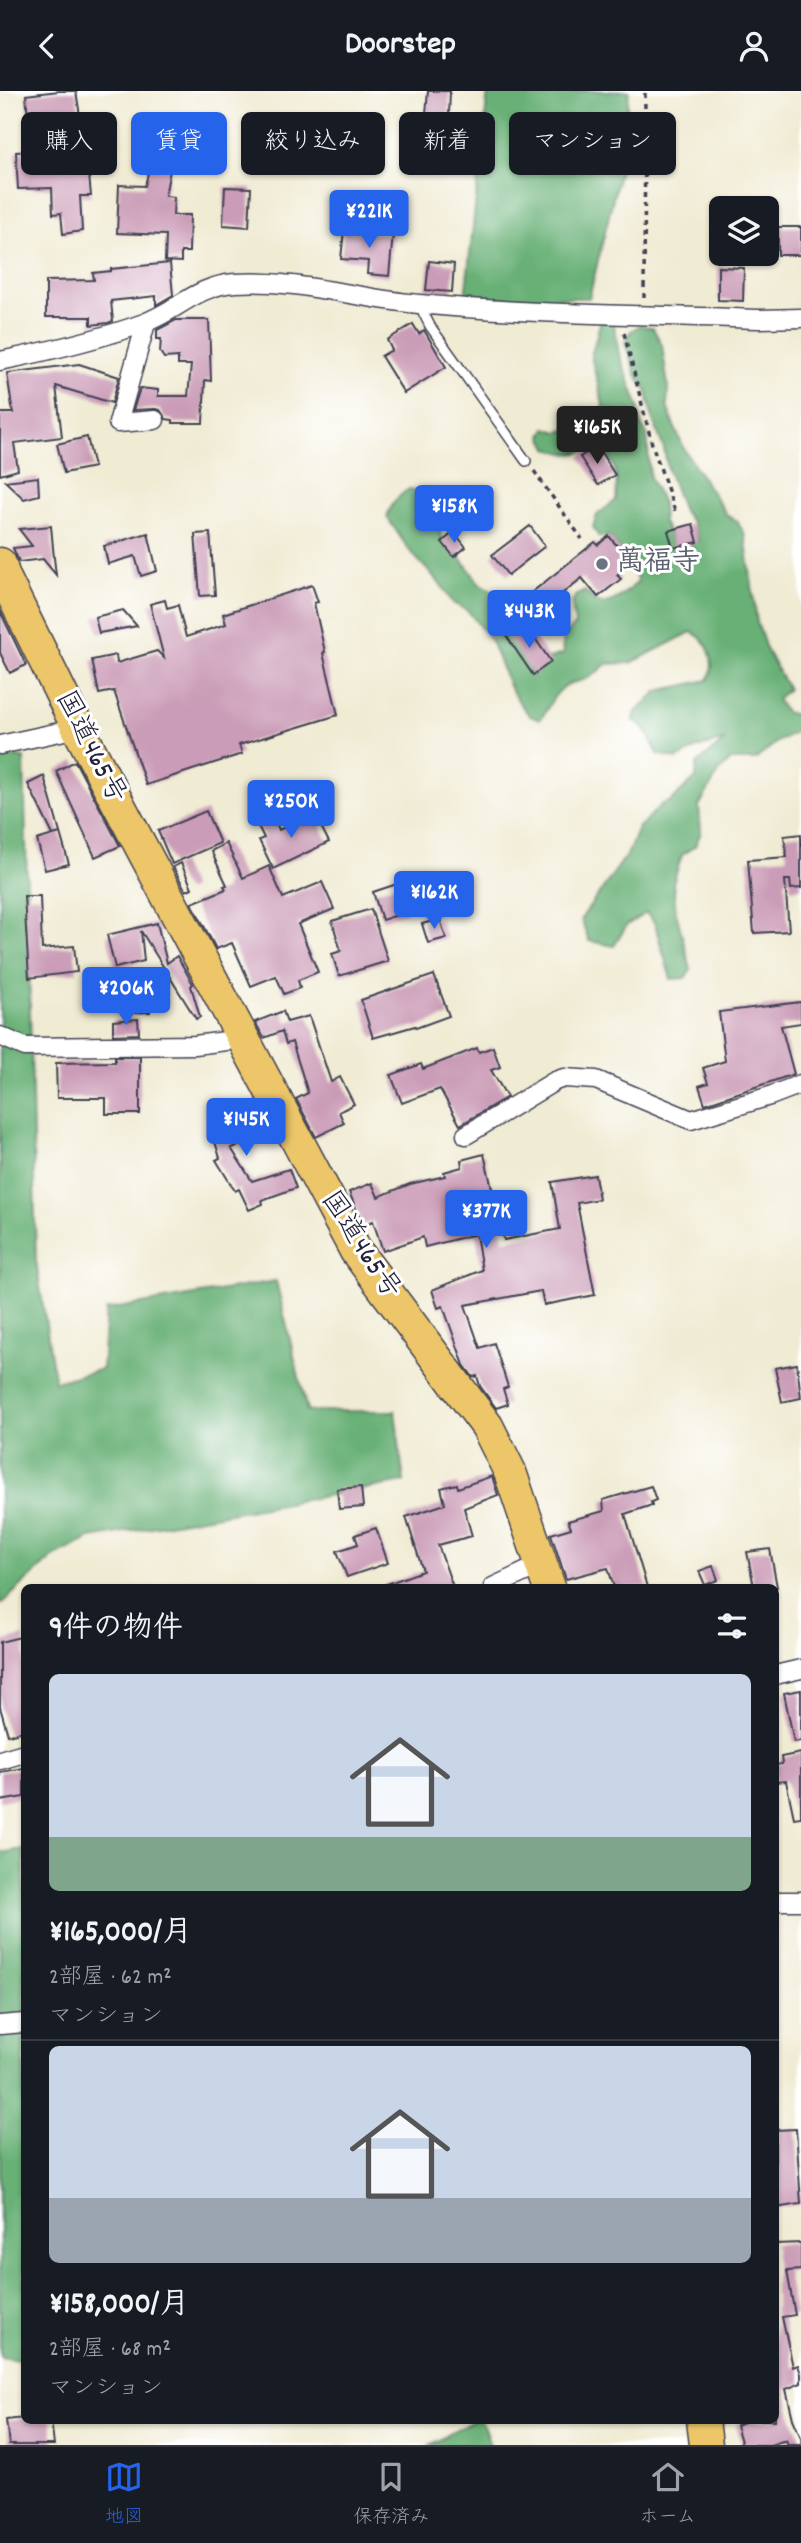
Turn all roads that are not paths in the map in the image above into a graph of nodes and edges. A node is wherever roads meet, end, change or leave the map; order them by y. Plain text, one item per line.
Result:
1 (422, 304) junction
2 (801, 318) edge
3 (146, 323) junction
4 (0, 361) edge
5 (155, 420) dead end
6 (526, 461) dead end
7 (0, 564) edge
8 (78, 728) junction
9 (0, 745) edge
10 (0, 1036) edge
11 (241, 1039) junction
12 (801, 1084) edge
13 (466, 1135) dead end
14 (546, 1576) edge
15 (508, 1584) edge
16 (801, 1669) edge
17 (779, 1674) edge
18 (21, 1754) edge
19 (0, 1760) edge
20 (779, 1901) edge
21 (801, 1901) edge
22 (21, 2023) edge
23 (0, 2025) edge
24 (703, 2424) edge
25 (706, 2445) edge

1 - 2 street
1 - 3 street
1 - 6 lane
3 - 4 street
3 - 5 street
7 - 8 highway, 国道465号
8 - 9 street
8 - 11 highway, 国道465号
10 - 11 street
11 - 14 highway, 国道465号
12 - 13 street
14 - 15 street
16 - 17 street
18 - 19 street
20 - 21 street
22 - 23 street
24 - 25 highway

